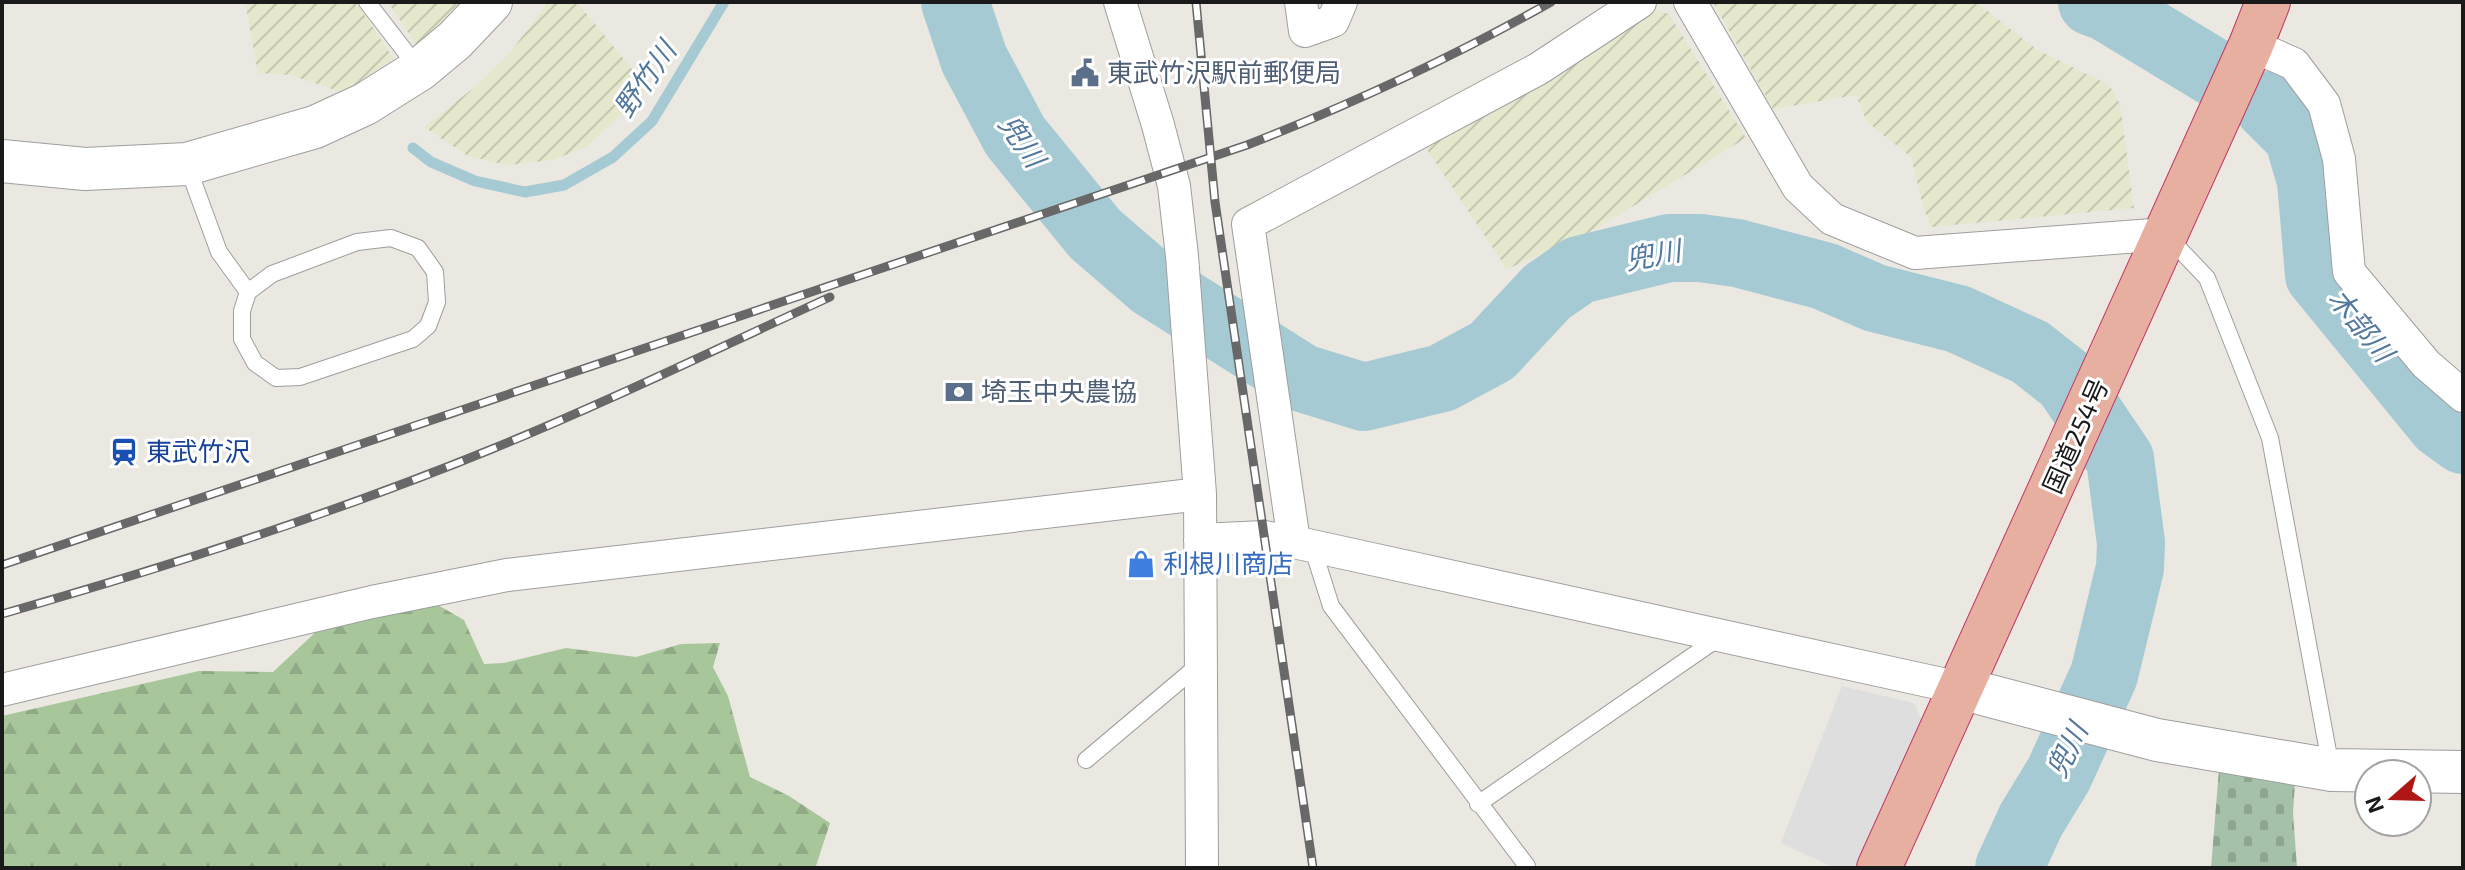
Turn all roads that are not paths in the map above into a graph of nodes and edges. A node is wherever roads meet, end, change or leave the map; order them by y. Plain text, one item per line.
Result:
1 (367, 2) edge
2 (491, 2) edge
3 (1120, 2) edge
4 (1301, 2) edge
5 (1341, 2) edge
6 (1640, 2) edge
7 (1690, 2) edge
8 (2268, 2) edge
9 (2251, 45) junction
10 (419, 70) junction
11 (2, 161) edge
12 (187, 164) junction
13 (2166, 234) junction
14 (248, 292) junction
15 (2463, 396) edge
16 (1200, 494) junction
17 (1200, 540) junction
18 (1303, 544) junction
19 (1721, 636) junction
20 (1201, 663) junction
21 (1960, 688) junction
22 (2, 690) edge
23 (1086, 760) dead end
24 (2332, 770) junction
25 (2463, 772) edge
26 (1478, 804) junction
27 (1527, 866) dead end
28 (1202, 868) edge
29 (1879, 868) edge

1 - 10 lane
2 - 10 street
3 - 16 street
4 - 5 street
6 - 18 street
7 - 13 street
8 - 9 highway, 国道254号
9 - 13 highway, 国道254号
9 - 15 street
10 - 12 street
11 - 12 street
12 - 14 lane
13 - 21 highway, 国道254号
13 - 24 lane
14 - 14 lane
16 - 17 street
16 - 22 street
17 - 18 street
17 - 20 street
18 - 19 street
18 - 26 lane
19 - 21 street
19 - 26 lane
20 - 23 lane
20 - 28 street
21 - 24 street
21 - 29 highway, 国道254号
24 - 25 street
26 - 27 lane

